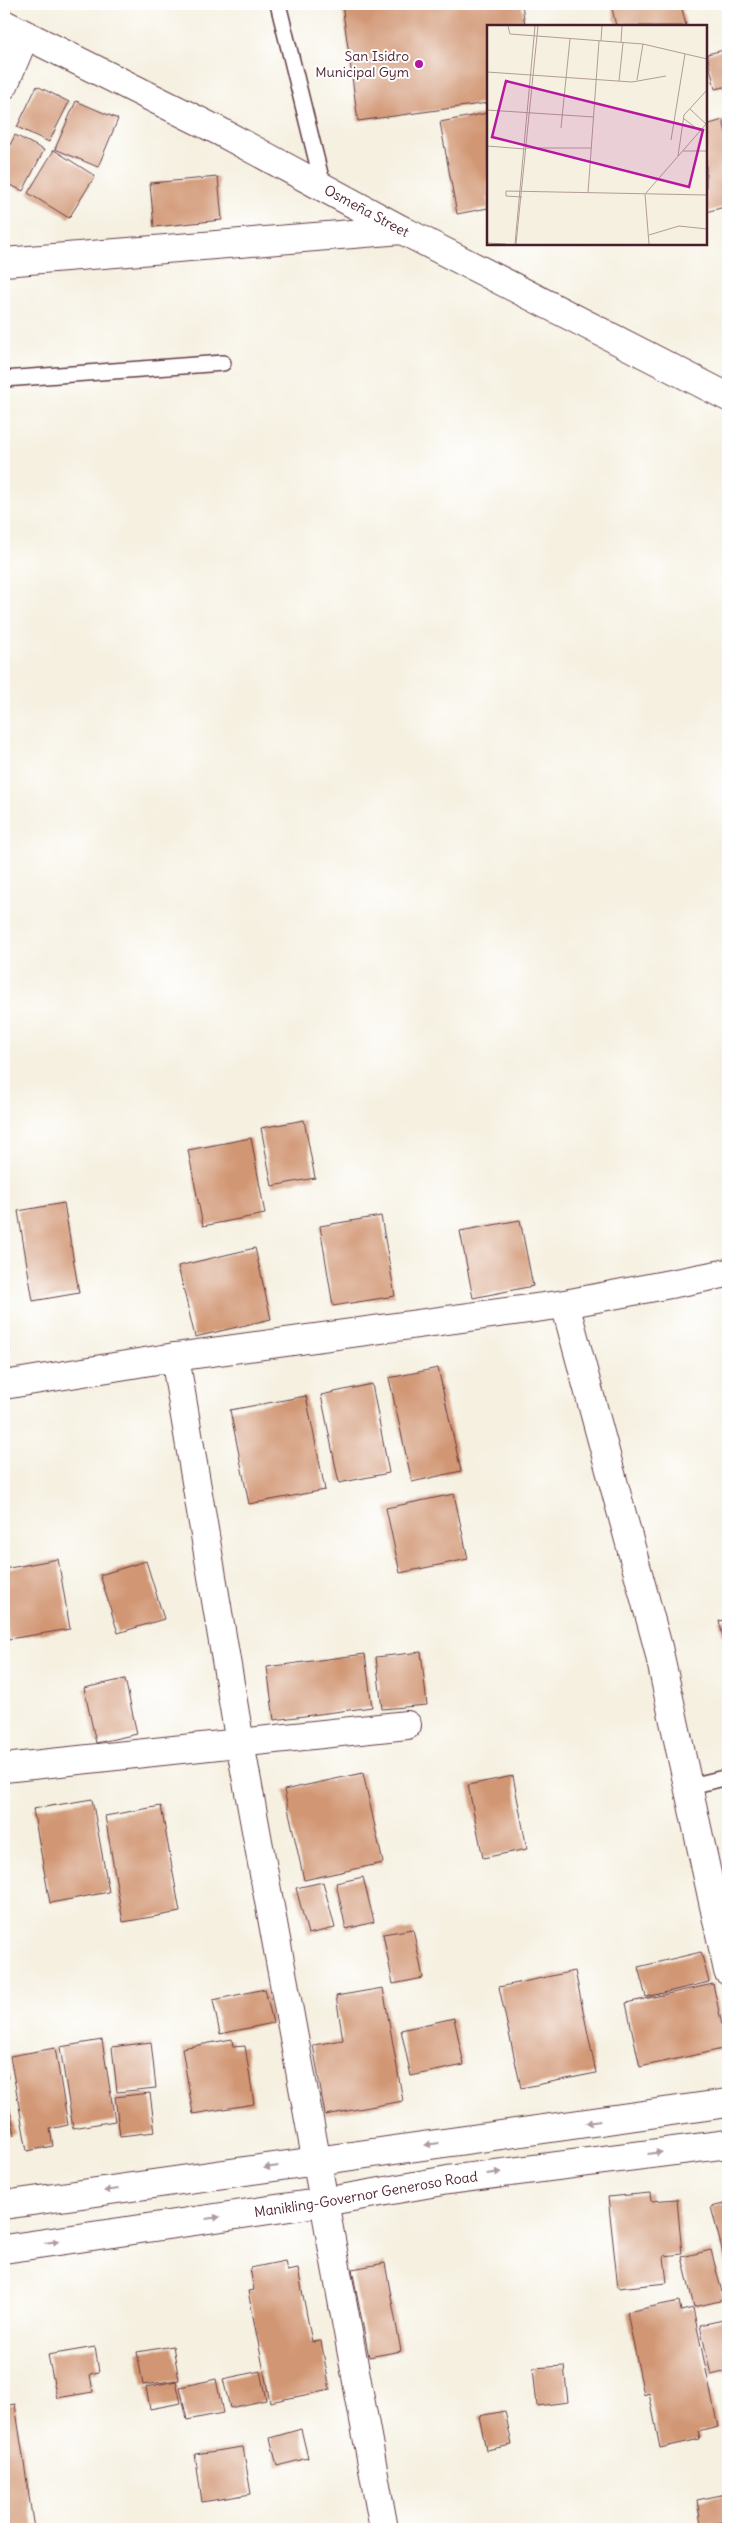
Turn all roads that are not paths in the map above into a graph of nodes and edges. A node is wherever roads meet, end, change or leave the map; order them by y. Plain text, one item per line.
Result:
1 (278, 4) edge
2 (14, 29) edge
3 (4, 85) edge
4 (324, 186) junction
5 (402, 230) junction
6 (4, 262) edge
7 (223, 363) dead end
8 (4, 379) edge
9 (728, 397) edge
10 (728, 1273) edge
11 (565, 1304) junction
12 (175, 1357) junction
13 (4, 1385) edge
14 (407, 1725) dead end
15 (240, 1743) junction
16 (4, 1768) edge
17 (728, 1777) edge
18 (688, 1787) junction
19 (728, 1971) edge
20 (728, 2103) edge
21 (728, 2144) edge
22 (317, 2160) junction
23 (324, 2202) junction
24 (4, 2205) edge
25 (4, 2249) edge
26 (384, 2529) edge

1 - 4 lane
2 - 3 street
2 - 4 street, Osmeña Street
4 - 5 street, Osmeña Street
5 - 6 street
5 - 9 street, Osmeña Street
7 - 8 lane
10 - 11 street
11 - 12 street
11 - 18 street
12 - 13 street
12 - 15 street
14 - 15 street
15 - 16 street
15 - 22 street
17 - 18 lane
18 - 19 street
20 -> 22 street
23 -> 21 street, Manikling-Governor Generoso Road
22 - 23 street
22 -> 24 street
25 -> 23 street, Manikling-Governor Generoso Road
23 - 26 street

